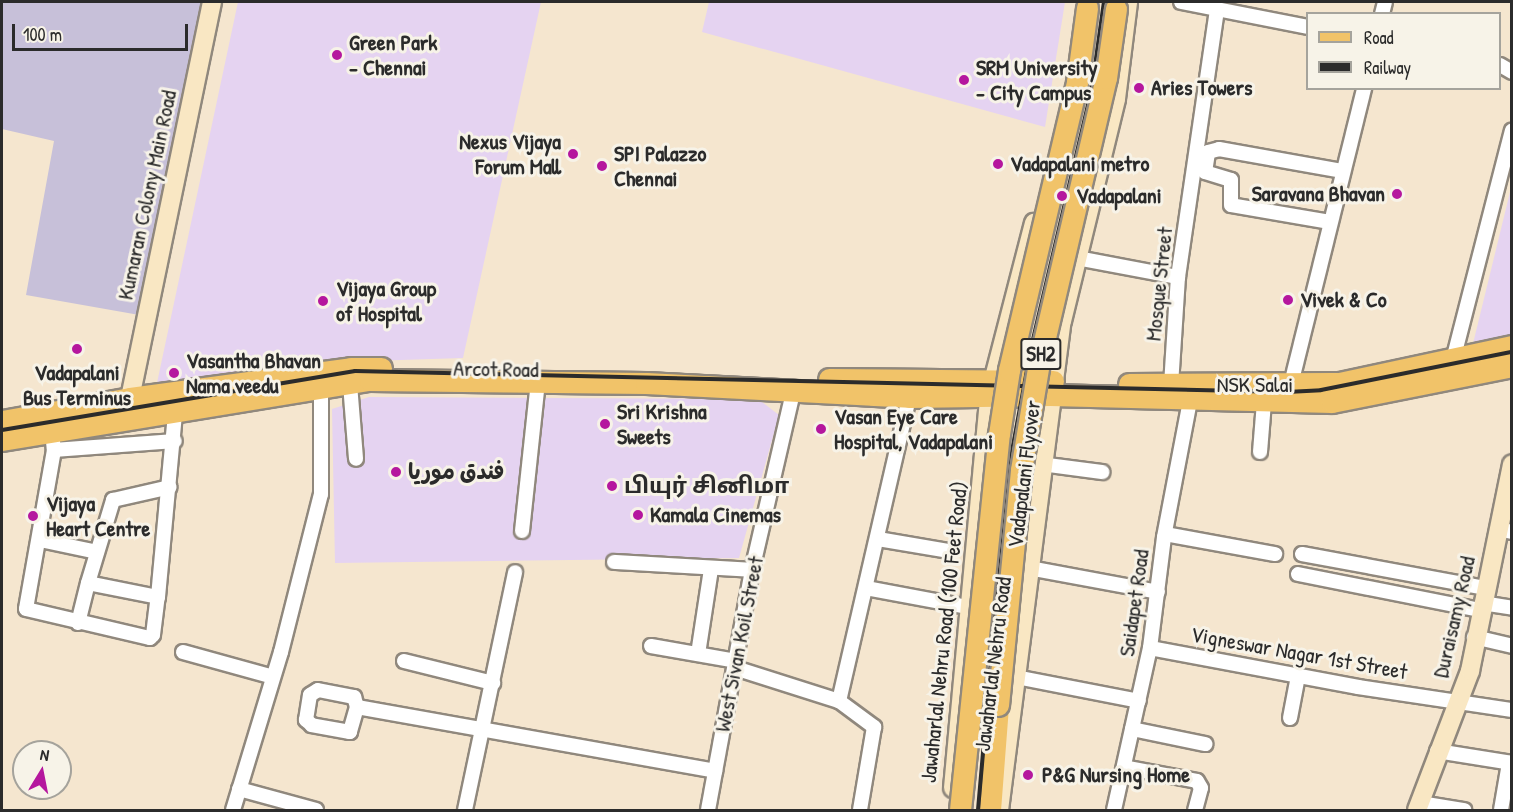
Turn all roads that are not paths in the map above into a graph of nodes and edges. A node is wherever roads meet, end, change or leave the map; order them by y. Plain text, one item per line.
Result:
1 (213, 2) edge
2 (1080, 2) edge
3 (1088, 2) edge
4 (1116, 2) edge
5 (1128, 2) edge
6 (1181, 2) edge
7 (1217, 10) junction
8 (1306, 27) edge
9 (1363, 90) edge
10 (1512, 130) edge
11 (1343, 171) junction
12 (1330, 222) junction
13 (1077, 258) junction
14 (1179, 277) junction
15 (1011, 309) junction
16 (1062, 321) junction
17 (1512, 346) edge
18 (1453, 360) junction
19 (1512, 366) edge
20 (618, 377) junction
21 (538, 382) junction
22 (742, 382) junction
23 (350, 384) junction
24 (1291, 384) junction
25 (1171, 385) junction
26 (794, 388) junction
27 (992, 388) junction
28 (1052, 388) junction
29 (321, 389) junction
30 (909, 397) junction
31 (130, 398) junction
32 (1190, 401) junction
33 (1264, 402) junction
34 (175, 413) junction
35 (2, 421) edge
36 (2, 440) edge
37 (53, 441) junction
38 (175, 441) junction
39 (1260, 452) dead end
40 (356, 459) dead end
41 (1041, 464) junction
42 (1511, 469) edge
43 (1102, 472) dead end
44 (170, 487) junction
45 (522, 531) dead end
46 (1506, 531) edge
47 (1165, 534) junction
48 (976, 537) junction
49 (878, 539) junction
50 (40, 540) junction
51 (1032, 543) junction
52 (948, 551) dead end
53 (97, 552) junction
54 (1275, 554) dead end
55 (1302, 554) dead end
56 (614, 562) dead end
57 (1029, 568) junction
58 (711, 569) junction
59 (752, 570) junction
60 (515, 572) dead end
61 (1298, 574) dead end
62 (88, 583) junction
63 (866, 588) junction
64 (1158, 592) junction
65 (158, 597) junction
66 (1483, 600) junction
67 (968, 607) junction
68 (1512, 608) edge
69 (78, 623) junction
70 (1474, 637) junction
71 (651, 646) dead end
72 (1512, 646) edge
73 (1150, 648) junction
74 (183, 652) dead end
75 (698, 654) junction
76 (404, 661) dead end
77 (735, 665) junction
78 (1298, 676) junction
79 (273, 677) junction
80 (1016, 677) junction
81 (493, 684) junction
82 (839, 701) junction
83 (1139, 701) junction
84 (1458, 702) junction
85 (357, 707) dead end
86 (1512, 710) edge
87 (1290, 718) dead end
88 (1132, 729) junction
89 (482, 730) junction
90 (1205, 744) dead end
91 (1437, 751) junction
92 (1510, 763) edge
93 (1124, 767) junction
94 (716, 771) junction
95 (239, 789) junction
96 (1418, 807) edge
97 (233, 810) edge
98 (316, 810) edge
99 (465, 810) edge
100 (708, 810) edge
101 (860, 810) edge
102 (952, 810) edge
103 (960, 810) edge
104 (990, 810) edge
105 (999, 810) edge
106 (1114, 810) edge
107 (1195, 810) edge
108 (1464, 810) edge
109 (1501, 810) edge

1 - 31 street, Kumaran Colony Main Road
2 - 15 street, Jawaharlal Nehru Road (100 Feet Road)
3 - 103 main road, Vadapalani Flyover / SH2, bridge
4 - 104 main road, Vadapalani Flyover / SH2, bridge
5 - 13 street
6 - 7 street
7 - 8 street
7 - 14 street, Mosque Street
9 - 11 street
10 - 18 street
11 - 12 street
11 - 12 street
12 - 24 street
13 - 14 street
13 - 16 street
14 - 25 street, Mosque Street
15 - 16 street
15 - 27 street, Jawaharlal Nehru Road (100 Feet Road)
16 - 28 street
17 - 18 main road, NSK Salai
18 - 24 main road, NSK Salai
19 - 33 main road
20 - 21 main road, Arcot Road
20 - 22 main road, Arcot Road
20 - 31 main road, Arcot Road
21 - 23 main road, Arcot Road
21 - 45 street
22 - 26 main road, Arcot Road
22 - 27 main road, Arcot Road
23 - 29 main road, Arcot Road
23 - 40 street
24 - 25 main road, NSK Salai
25 - 28 main road, NSK Salai
26 - 30 main road
26 - 59 street, West Sivan Koil Street
27 - 28 main road
27 - 30 main road
27 - 48 street, Jawaharlal Nehru Road (100 Feet Road)
28 - 32 main road
28 - 41 street, Jawaharlal Nehru Road
29 - 34 main road, Arcot Road
29 - 79 street
30 - 49 street
31 - 35 main road, Arcot Road
32 - 33 main road
32 - 47 street, Saidapet Road
33 - 39 street
34 - 37 main road, Arcot Road
34 - 38 street
36 - 37 main road, Arcot Road
37 - 38 street
37 - 50 street
38 - 44 street
41 - 43 street
41 - 51 street, Jawaharlal Nehru Road
42 - 46 street, Duraisamy Road
44 - 53 street
44 - 65 street
46 - 66 street, Duraisamy Road
47 - 54 street
47 - 64 street, Saidapet Road
48 - 51 street
48 - 67 street, Jawaharlal Nehru Road (100 Feet Road)
49 - 52 street
49 - 63 street
50 - 53 street
50 - 69 street
51 - 57 street, Jawaharlal Nehru Road
53 - 62 street
55 - 66 street
56 - 58 street
57 - 64 street
57 - 80 street, Jawaharlal Nehru Road
58 - 59 street
58 - 75 street
59 - 77 street, West Sivan Koil Street
60 - 81 street
61 - 66 street
62 - 65 street
62 - 69 street
63 - 67 street
63 - 82 street
64 - 73 street, Saidapet Road
65 - 69 street
66 - 68 street
66 - 70 street, Duraisamy Road
67 - 102 street, Jawaharlal Nehru Road (100 Feet Road)
70 - 72 street
70 - 84 street, Duraisamy Road
71 - 75 street
73 - 78 street, Vigneswar Nagar 1st Street
73 - 83 street, Saidapet Road
74 - 79 street
75 - 77 street
76 - 81 street
77 - 82 street
77 - 94 street, West Sivan Koil Street
78 - 84 street, Vigneswar Nagar 1st Street
78 - 87 street
79 - 95 street
80 - 83 street
80 - 105 street, Jawaharlal Nehru Road
81 - 89 street
82 - 101 street
83 - 88 street, Saidapet Road
84 - 86 street, Vigneswar Nagar 1st Street
84 - 91 street, Duraisamy Road
85 - 89 street
88 - 90 street
88 - 93 street, Saidapet Road
89 - 94 street
89 - 99 street
91 - 92 street
91 - 96 street, Duraisamy Road
92 - 109 street
93 - 106 street, Saidapet Road
93 - 107 street
94 - 100 street, West Sivan Koil Street
95 - 97 street
95 - 98 street
96 - 108 street

